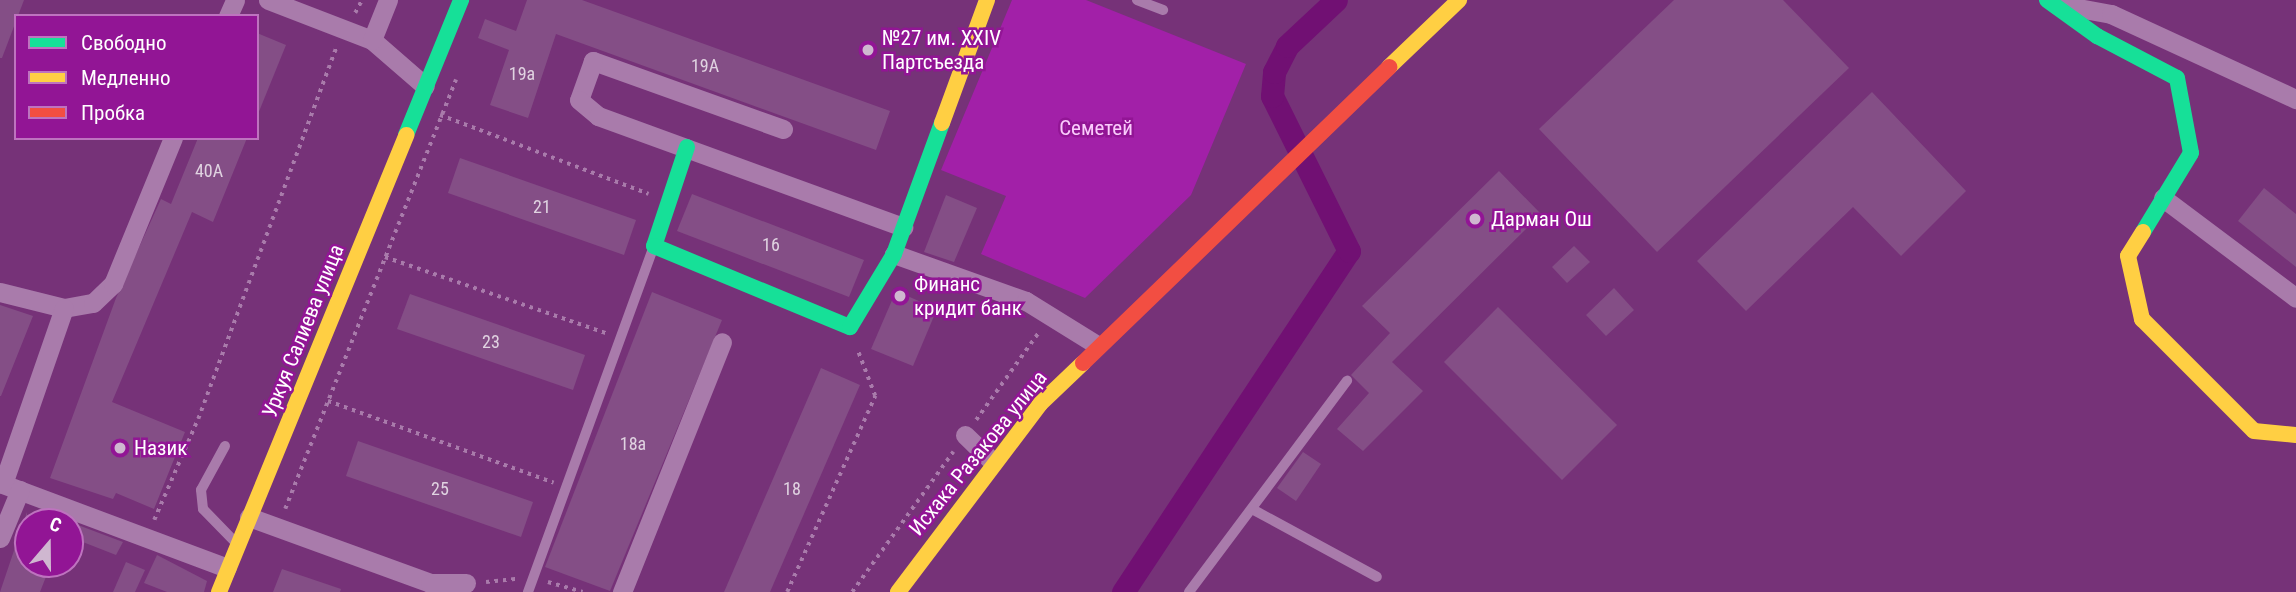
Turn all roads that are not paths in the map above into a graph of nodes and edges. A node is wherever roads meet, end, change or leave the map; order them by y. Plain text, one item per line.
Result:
1 (268, 0) edge
2 (388, 0) edge
3 (461, 0) edge
4 (987, 0) edge
5 (1137, 0) edge
6 (1459, 0) edge
7 (2051, 2) edge
8 (293, 5) edge
9 (1163, 10) dead end
10 (372, 40) junction
11 (425, 86) junction
12 (2296, 99) edge
13 (783, 129) dead end
14 (172, 140) edge
15 (687, 147) junction
16 (2163, 198) junction
17 (903, 226) junction
18 (654, 246) junction
19 (894, 254) junction
20 (0, 292) edge
21 (2296, 298) edge
22 (64, 309) junction
23 (722, 342) dead end
24 (1097, 345) junction
25 (1347, 381) dead end
26 (965, 435) road end
27 (2296, 435) edge
28 (225, 446) dead end
29 (993, 462) junction
30 (8, 485) edge
31 (1252, 509) junction
32 (249, 517) junction
33 (0, 538) edge
34 (238, 544) junction
35 (227, 568) junction
36 (1377, 577) dead end
37 (466, 583) dead end
38 (219, 592) edge
39 (528, 592) edge
40 (622, 592) edge
41 (898, 592) edge
42 (1189, 592) edge

1 - 8 street
2 - 10 street
3 - 11 street, Уркуя Салиева улица
4 - 17 street
5 - 9 lane
6 - 24 street, Исхака Разакова улица
7 - 12 street
7 - 16 street
8 - 10 street
10 - 11 street
11 - 32 street, Уркуя Салиева улица
13 - 15 street
14 - 22 street
15 - 17 street
15 - 18 street
16 - 21 street
16 - 27 street
17 - 19 street
18 - 19 street
18 - 39 lane
19 - 24 street
20 - 22 street
22 - 30 street
23 - 40 street
24 - 29 street, Исхака Разакова улица
25 - 31 lane
26 - 29 street
28 - 34 lane
29 - 41 street, Исхака Разакова улица
30 - 33 street
30 - 35 street
31 - 36 lane
31 - 42 lane
32 - 34 street, Уркуя Салиева улица
32 - 37 street
34 - 35 street, Уркуя Салиева улица
35 - 38 street, Уркуя Салиева улица

